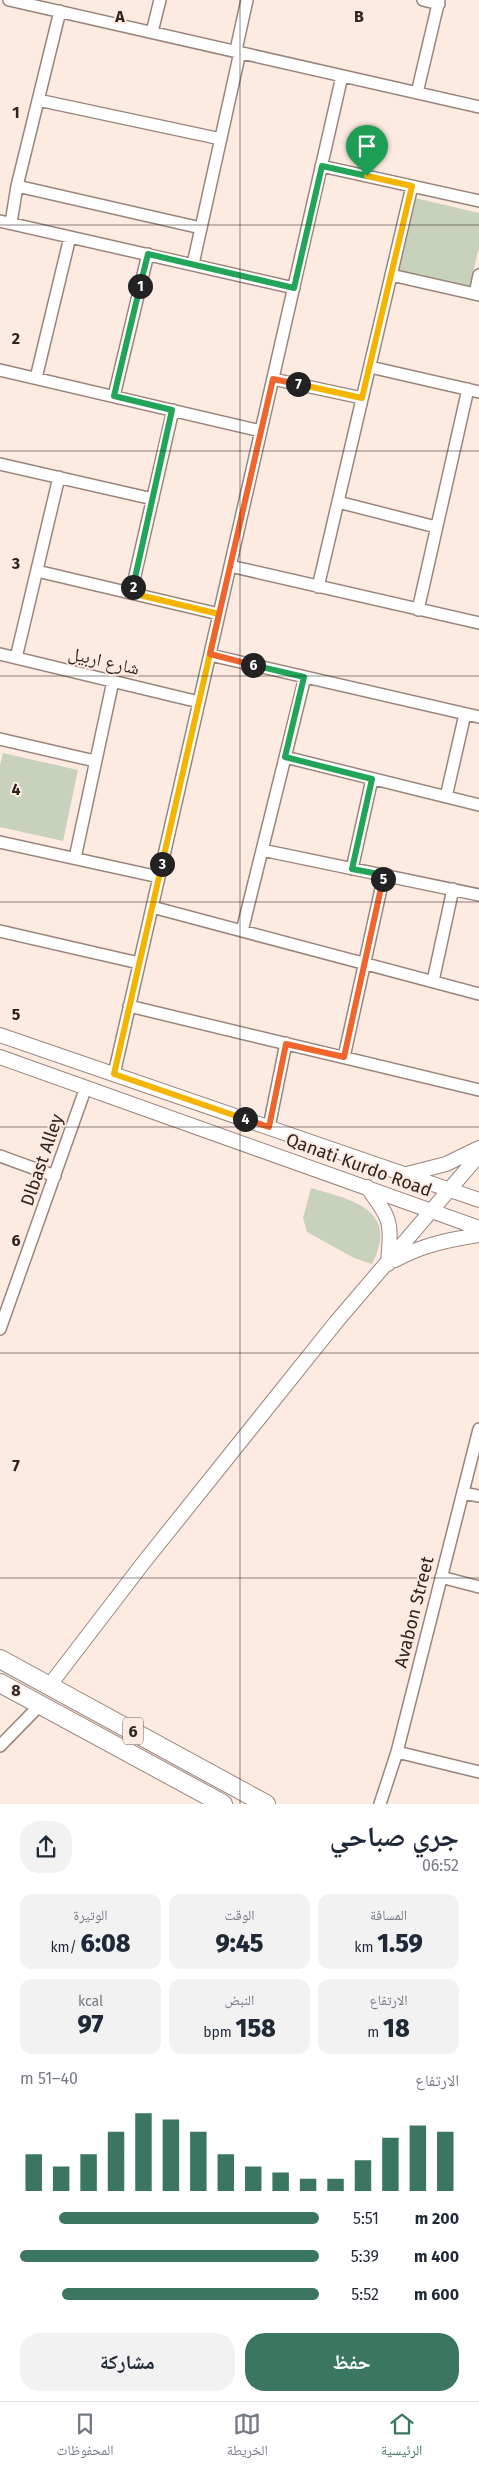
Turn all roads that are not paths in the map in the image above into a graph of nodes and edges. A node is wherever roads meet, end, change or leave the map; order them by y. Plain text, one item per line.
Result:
1 (9, 0) edge
2 (160, 0) edge
3 (247, 0) edge
4 (423, 0) edge
5 (439, 2) edge
6 (60, 11) junction
7 (152, 32) junction
8 (238, 51) junction
9 (342, 76) junction
10 (417, 93) junction
11 (38, 100) junction
12 (479, 107) edge
13 (221, 139) junction
14 (322, 166) junction
15 (17, 186) junction
16 (412, 186) junction
17 (479, 201) edge
18 (5, 222) edge
19 (201, 228) junction
20 (70, 236) junction
21 (148, 254) junction
22 (193, 264) junction
23 (391, 275) junction
24 (479, 275) edge
25 (294, 288) junction
26 (477, 294) edge
27 (370, 367) junction
28 (0, 370) edge
29 (36, 378) junction
30 (273, 379) junction
31 (473, 390) edge
32 (114, 396) junction
33 (362, 398) junction
34 (172, 410) junction
35 (261, 430) junction
36 (0, 464) edge
37 (59, 477) junction
38 (153, 499) junction
39 (338, 502) junction
40 (436, 527) junction
41 (230, 566) junction
42 (37, 571) junction
43 (318, 587) junction
44 (131, 593) junction
45 (418, 610) junction
46 (219, 614) junction
47 (479, 623) edge
48 (0, 654) edge
49 (210, 654) junction
50 (16, 658) junction
51 (304, 677) junction
52 (113, 680) junction
53 (199, 702) junction
54 (465, 714) junction
55 (479, 717) edge
56 (0, 739) edge
57 (285, 757) junction
58 (95, 761) junction
59 (372, 779) junction
60 (446, 797) junction
61 (479, 805) edge
62 (0, 842) edge
63 (262, 850) junction
64 (75, 858) junction
65 (352, 869) junction
66 (384, 875) junction
67 (159, 878) junction
68 (453, 889) junction
69 (479, 895) edge
70 (152, 907) junction
71 (0, 931) edge
72 (242, 931) junction
73 (139, 963) junction
74 (364, 963) junction
75 (433, 981) junction
76 (479, 994) edge
77 (129, 1006) junction
78 (0, 1035) edge
79 (286, 1044) junction
80 (0, 1057) edge
81 (344, 1057) junction
82 (114, 1074) junction
83 (86, 1087) junction
84 (479, 1090) edge
85 (269, 1127) junction
86 (479, 1148) edge
87 (479, 1155) edge
88 (0, 1156) edge
89 (406, 1174) junction
90 (55, 1176) junction
91 (367, 1187) junction
92 (448, 1190) junction
93 (479, 1200) edge
94 (431, 1211) junction
95 (479, 1228) edge
96 (479, 1235) edge
97 (388, 1264) junction
98 (0, 1329) edge
99 (479, 1428) edge
100 (463, 1493) junction
101 (479, 1496) edge
102 (441, 1577) junction
103 (479, 1587) edge
104 (0, 1659) edge
105 (0, 1683) edge
106 (49, 1686) junction
107 (40, 1705) junction
108 (0, 1746) edge
109 (397, 1752) junction
110 (479, 1772) edge
111 (223, 1804) edge
112 (266, 1804) edge
113 (380, 1804) edge

1 - 6 street
2 - 7 street
3 - 8 street
4 - 5 street
5 - 10 street
6 - 7 street
6 - 11 street
7 - 8 street
8 - 9 street
8 - 13 street
9 - 10 street
9 - 14 street
10 - 12 street
11 - 13 street
11 - 15 street
13 - 19 street
14 - 16 street
14 - 25 street
15 - 18 street
15 - 19 street
16 - 17 street
16 - 23 street
18 - 20 street
19 - 22 street
20 - 21 street
20 - 29 street
21 - 22 street
21 - 32 street
22 - 25 street
23 - 26 street
23 - 27 street
24 - 26 street
25 - 30 street
27 - 31 street
27 - 33 street
28 - 29 street
29 - 32 street
30 - 33 street
30 - 35 street
31 - 40 street
32 - 34 street
33 - 39 street
34 - 35 street
34 - 38 street
35 - 41 street
36 - 37 street
37 - 38 street
37 - 42 street
38 - 44 street
39 - 40 street
39 - 43 street
40 - 45 street
41 - 43 street
41 - 46 street
42 - 44 street
42 - 50 street
43 - 45 street
44 - 46 street
45 - 47 street
46 - 49 street
48 - 50 street, شارع اربيل
49 - 51 street
49 - 53 street
50 - 52 street, شارع اربيل
51 - 54 street
51 - 57 street
52 - 53 street, شارع اربيل
52 - 58 street
53 - 67 street
54 - 55 street
54 - 60 street
56 - 58 street
57 - 59 street
57 - 63 street
58 - 64 street
59 - 60 street
59 - 65 street
60 - 61 street
62 - 64 street
63 - 65 street
63 - 72 street
64 - 67 street
65 - 66 street
66 - 68 street
66 - 74 street
67 - 70 street
68 - 69 street
68 - 75 street
70 - 72 street
70 - 73 street
71 - 73 street
72 - 74 street
73 - 77 street
74 - 75 street
74 - 81 street
75 - 76 street
77 - 79 street
77 - 82 street
78 - 82 street, Qanati Kurdo Road
79 - 81 street
79 - 85 street
80 - 83 street, Qanati Kurdo Road
81 - 84 street
82 - 85 street, Qanati Kurdo Road
83 - 90 street, Dlbast Alley
83 - 91 street, Qanati Kurdo Road
85 - 89 street, Qanati Kurdo Road
86 - 89 street
87 - 92 street
88 - 90 street
89 - 92 street, Qanati Kurdo Road
90 - 98 street, Dlbast Alley
91 - 94 street, Qanati Kurdo Road
91 - 97 street
92 - 93 street, Qanati Kurdo Road
92 - 94 street
94 - 95 street, Qanati Kurdo Road
94 - 97 street
96 - 97 street
97 - 106 street
99 - 100 street, Avabon Street
100 - 101 street
100 - 102 street, Avabon Street
102 - 103 street
102 - 109 street, Avabon Street
104 - 106 main road, 6
105 - 107 main road, 6
106 - 112 main road, 6
107 - 108 street
107 - 111 main road, 6
109 - 110 street
109 - 113 street, Avabon Street

